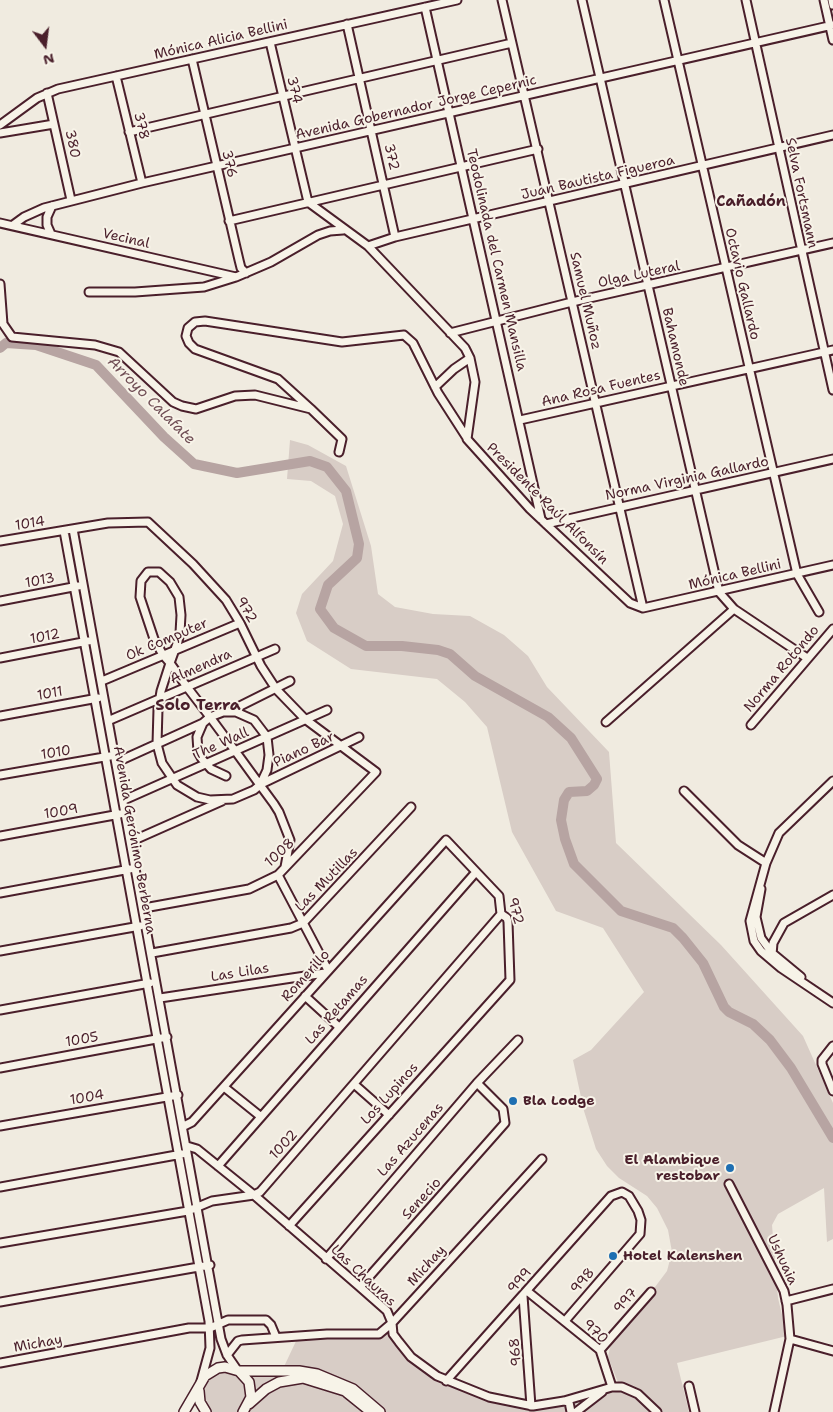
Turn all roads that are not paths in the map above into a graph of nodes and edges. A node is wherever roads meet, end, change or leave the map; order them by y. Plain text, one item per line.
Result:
1 (457, 0) edge
2 (502, 0) edge
3 (582, 0) edge
4 (664, 0) edge
5 (746, 0) edge
6 (824, 0) edge
7 (832, 0) edge
8 (833, 5) edge
9 (425, 7) junction
10 (348, 24) junction
11 (832, 27) edge
12 (833, 40) edge
13 (270, 42) junction
14 (512, 43) junction
15 (755, 44) junction
16 (192, 59) junction
17 (437, 61) junction
18 (678, 62) junction
19 (116, 76) junction
20 (360, 78) junction
21 (601, 79) junction
22 (47, 93) junction
23 (525, 95) junction
24 (283, 96) junction
25 (449, 113) junction
26 (205, 114) junction
27 (54, 124) junction
28 (0, 125) edge
29 (372, 130) junction
30 (129, 132) junction
31 (0, 134) edge
32 (833, 136) edge
33 (295, 148) junction
34 (538, 149) junction
35 (779, 149) junction
36 (216, 166) junction
37 (702, 166) junction
38 (461, 167) junction
39 (142, 183) junction
40 (626, 184) junction
41 (384, 185) junction
42 (71, 200) junction
43 (308, 202) junction
44 (550, 203) junction
45 (52, 206) junction
46 (473, 219) junction
47 (229, 221) junction
48 (0, 223) edge
49 (13, 225) junction
50 (343, 230) junction
51 (51, 234) junction
52 (395, 237) junction
53 (833, 243) edge
54 (368, 246) junction
55 (801, 250) junction
56 (726, 268) junction
57 (246, 273) junction
58 (236, 277) junction
59 (0, 284) edge
60 (648, 286) junction
61 (89, 292) dead end
62 (572, 302) junction
63 (497, 320) junction
64 (450, 333) junction
65 (833, 350) edge
66 (824, 352) junction
67 (470, 358) junction
68 (748, 369) junction
69 (672, 386) junction
70 (435, 387) junction
71 (833, 390) edge
72 (595, 404) junction
73 (311, 409) junction
74 (520, 420) junction
75 (467, 439) junction
76 (339, 452) dead end
77 (833, 459) edge
78 (773, 473) junction
79 (696, 489) junction
80 (619, 506) junction
81 (544, 521) junction
82 (73, 529) junction
83 (64, 531) junction
84 (0, 541) edge
85 (833, 566) edge
86 (797, 574) junction
87 (85, 585) junction
88 (74, 587) junction
89 (720, 592) junction
90 (0, 601) edge
91 (642, 608) junction
92 (734, 609) junction
93 (819, 612) dead end
94 (240, 622) junction
95 (833, 629) edge
96 (95, 640) junction
97 (85, 642) junction
98 (275, 648) dead end
99 (174, 650) junction
100 (163, 655) junction
101 (256, 656) junction
102 (0, 658) edge
103 (807, 658) junction
104 (170, 664) junction
105 (102, 681) junction
106 (290, 682) dead end
107 (188, 687) junction
108 (276, 688) junction
109 (105, 697) junction
110 (95, 698) junction
111 (160, 698) junction
112 (327, 710) dead end
113 (229, 712) junction
114 (0, 716) edge
115 (210, 717) junction
116 (305, 719) junction
117 (110, 720) junction
118 (606, 722) dead end
119 (203, 723) junction
120 (751, 725) dead end
121 (267, 737) junction
122 (359, 737) dead end
123 (157, 744) junction
124 (342, 746) junction
125 (236, 752) junction
126 (106, 757) junction
127 (117, 758) junction
128 (206, 765) junction
129 (376, 772) joint
130 (0, 775) edge
131 (226, 776) dead end
132 (172, 779) junction
133 (833, 781) edge
134 (260, 785) junction
135 (684, 791) dead end
136 (124, 800) junction
137 (225, 800) junction
138 (411, 807) dead end
139 (127, 813) junction
140 (116, 814) junction
141 (0, 836) edge
142 (446, 840) joint
143 (132, 841) junction
144 (766, 863) junction
145 (285, 867) junction
146 (137, 868) junction
147 (126, 870) junction
148 (476, 872) junction
149 (278, 875) junction
150 (761, 884) junction
151 (0, 894) edge
152 (833, 895) edge
153 (144, 908) junction
154 (501, 914) junction
155 (303, 923) junction
156 (147, 924) junction
157 (136, 926) junction
158 (0, 951) edge
159 (152, 953) junction
160 (772, 953) junction
161 (773, 962) junction
162 (327, 972) junction
163 (510, 980) joint
164 (157, 982) junction
165 (147, 984) junction
166 (806, 984) junction
167 (305, 996) junction
168 (160, 998) junction
169 (833, 1003) edge
170 (0, 1010) edge
171 (339, 1027) junction
172 (167, 1038) junction
173 (157, 1039) junction
174 (518, 1040) dead end
175 (833, 1046) edge
176 (0, 1068) edge
177 (477, 1083) junction
178 (354, 1084) junction
179 (224, 1087) junction
180 (833, 1091) edge
181 (178, 1095) junction
182 (167, 1097) junction
183 (389, 1115) junction
184 (260, 1116) junction
185 (0, 1126) edge
186 (184, 1126) junction
187 (188, 1150) junction
188 (178, 1155) junction
189 (542, 1159) dead end
190 (218, 1166) junction
191 (729, 1184) dead end
192 (0, 1187) edge
193 (254, 1195) junction
194 (198, 1206) junction
195 (188, 1211) junction
196 (290, 1226) junction
197 (640, 1234) joint
198 (0, 1243) edge
199 (326, 1259) junction
200 (210, 1265) junction
201 (199, 1267) junction
202 (360, 1287) junction
203 (833, 1289) edge
204 (651, 1292) dead end
205 (525, 1294) junction
206 (786, 1301) junction
207 (0, 1302) edge
208 (565, 1321) junction
209 (219, 1322) junction
210 (392, 1323) junction
211 (210, 1328) junction
212 (276, 1338) junction
213 (790, 1339) junction
214 (600, 1350) junction
215 (833, 1351) edge
216 (227, 1356) junction
217 (0, 1363) edge
218 (238, 1371) junction
219 (446, 1381) junction
220 (200, 1385) junction
221 (689, 1386) dead end
222 (609, 1388) junction
223 (564, 1401) junction
224 (249, 1404) junction
225 (531, 1406) junction
226 (184, 1412) edge
227 (206, 1412) edge
228 (244, 1412) edge
229 (371, 1412) edge
230 (380, 1412) edge
231 (572, 1412) edge
232 (576, 1412) edge
233 (657, 1412) edge
234 (695, 1412) edge
235 (774, 1412) edge

1 - 9 street, Mónica Alicia Bellini
2 - 14 street, Samuel Muñoz
3 - 21 street, Bahamonde
4 - 18 street, Octavio Gallardo
5 - 15 street, Selva Fortsmann
6 - 11 street
7 - 8 street
9 - 10 street, Mónica Alicia Bellini
9 - 17 street, Teodolinada del Carmen Mansilla
10 - 13 street, Mónica Alicia Bellini
10 - 20 street, 372
11 - 12 street
11 - 15 street, Avenida Gobernador Jorge Cepernic
13 - 16 street, Mónica Alicia Bellini
13 - 24 street, 374
14 - 17 street
14 - 23 street, Samuel Muñoz
15 - 18 street, Avenida Gobernador Jorge Cepernic
15 - 35 street, Selva Fortsmann
16 - 19 street, Mónica Alicia Bellini
16 - 26 street, 376
17 - 20 street
17 - 25 street, Teodolinada del Carmen Mansilla
18 - 21 street, Avenida Gobernador Jorge Cepernic
18 - 37 street, Octavio Gallardo
19 - 22 street, Mónica Alicia Bellini
19 - 30 street, 378
20 - 24 street
20 - 29 street, 372
21 - 23 street, Avenida Gobernador Jorge Cepernic
21 - 40 street, Bahamonde
22 - 27 street, 380
22 - 28 street, Mónica Alicia Bellini
23 - 25 street, Avenida Gobernador Jorge Cepernic
23 - 34 street, Samuel Muñoz
24 - 26 street
24 - 33 street, 374
25 - 29 street, Avenida Gobernador Jorge Cepernic
25 - 38 street, Teodolinada del Carmen Mansilla
26 - 30 street
26 - 36 street, 376
27 - 31 street
27 - 42 street, 380
29 - 33 street, Avenida Gobernador Jorge Cepernic
29 - 41 street, 372
30 - 39 street, 378
32 - 35 street, Juan Bautista Figueroa
33 - 36 street, Avenida Gobernador Jorge Cepernic
33 - 43 street, 374
34 - 38 street
34 - 44 street, Samuel Muñoz
35 - 37 street, Juan Bautista Figueroa
35 - 55 street, Selva Fortsmann
36 - 39 street, Avenida Gobernador Jorge Cepernic
36 - 47 street, 376
37 - 40 street, Juan Bautista Figueroa
37 - 56 street, Octavio Gallardo
38 - 41 street
38 - 46 street, Teodolinada del Carmen Mansilla
39 - 42 street, Avenida Gobernador Jorge Cepernic
40 - 44 street, Juan Bautista Figueroa
40 - 60 street, Bahamonde
41 - 43 street
41 - 52 street, 372
42 - 45 street, Avenida Gobernador Jorge Cepernic
43 - 47 street
43 - 50 street, Presidente Raúl Alfonsín
44 - 46 street, Juan Bautista Figueroa
44 - 62 street, Samuel Muñoz
45 - 49 street, Avenida Gobernador Jorge Cepernic
45 - 51 street
46 - 52 street, Juan Bautista Figueroa
46 - 63 street, Teodolinada del Carmen Mansilla
47 - 57 street, 376
48 - 49 street, Vecinal
49 - 51 street, Vecinal
50 - 54 street, Presidente Raúl Alfonsín
50 - 57 street
51 - 58 street, Vecinal
52 - 54 street, Juan Bautista Figueroa
53 - 55 street, Olga Luteral
54 - 64 street, Presidente Raúl Alfonsín
55 - 56 street, Olga Luteral
55 - 66 street, Selva Fortsmann
56 - 60 street, Olga Luteral
56 - 68 street, Octavio Gallardo
57 - 58 street
58 - 61 street
59 - 73 street
60 - 62 street, Olga Luteral
60 - 69 street, Bahamonde
62 - 63 street, Olga Luteral
62 - 72 street, Samuel Muñoz
63 - 64 street, Olga Luteral
63 - 74 street, Teodolinada del Carmen Mansilla
64 - 67 street, Presidente Raúl Alfonsín
65 - 66 street, Ana Rosa Fuentes
66 - 68 street, Ana Rosa Fuentes
66 - 71 street, Selva Fortsmann
67 - 70 street
67 - 75 street, Presidente Raúl Alfonsín
68 - 69 street, Ana Rosa Fuentes
68 - 78 street, Octavio Gallardo
69 - 72 street, Ana Rosa Fuentes
69 - 79 street, Bahamonde
70 - 73 street
70 - 75 street
72 - 74 street, Ana Rosa Fuentes
72 - 80 street, Samuel Muñoz
73 - 76 street
74 - 81 street, Teodolinada del Carmen Mansilla
75 - 81 street, Presidente Raúl Alfonsín
77 - 78 street, Norma Virginia Gallardo
78 - 79 street, Norma Virginia Gallardo
78 - 86 street, Octavio Gallardo
79 - 80 street, Norma Virginia Gallardo
79 - 89 street, Bahamonde
80 - 81 street, Norma Virginia Gallardo
80 - 91 street, Samuel Muñoz
81 - 91 street, Presidente Raúl Alfonsín
82 - 83 street, 972
82 - 87 street, Avenida Gerónimo Berberna
82 - 94 street, 972
83 - 84 street, 1014
83 - 88 street, Avenida Gerónimo Berberna
85 - 86 street, Mónica Bellini
86 - 89 street, Mónica Bellini
86 - 93 street, Octavio Gallardo
87 - 88 street, 1013
87 - 96 street, Avenida Gerónimo Berberna
88 - 90 street, 1013
88 - 97 street, Avenida Gerónimo Berberna
89 - 91 street, Mónica Bellini
89 - 92 street, Bahamonde
92 - 103 street, Bahamonde
92 - 118 street
94 - 99 street, Ok Computer
94 - 101 street, 972
95 - 103 street, Norma Rotondo
96 - 97 street, 1012
96 - 105 street, Avenida Gerónimo Berberna
97 - 102 street, 1012
97 - 110 street, Avenida Gerónimo Berberna
98 - 101 street, Almendra
99 - 100 street, Ok Computer
99 - 100 street
99 - 104 street
100 - 104 street
100 - 105 street, Ok Computer
101 - 107 street, Almendra
101 - 108 street, 972
103 - 120 street, Norma Rotondo
104 - 107 street
104 - 111 street
105 - 109 street, Avenida Gerónimo Berberna
106 - 108 street
107 - 111 street, Almendra
107 - 115 street
108 - 113 street
108 - 116 street, 972
109 - 110 street, 1011
109 - 117 street, Avenida Gerónimo Berberna
110 - 114 street, 1011
110 - 126 street, Avenida Gerónimo Berberna
111 - 117 street, Almendra
111 - 123 street
112 - 116 street, The Wall
113 - 115 street
113 - 121 street
115 - 119 street, 1010
115 - 125 street
116 - 121 street, The Wall
116 - 124 street, 972
117 - 127 street, Avenida Gerónimo Berberna
119 - 123 street, 1010
119 - 128 street
121 - 125 street, The Wall
121 - 134 street
122 - 124 street, Piano Bar
123 - 127 street, 1010
123 - 132 street
124 - 129 street, 972
124 - 134 street, Piano Bar
125 - 128 street, The Wall
125 - 134 street
126 - 127 street, 1010
126 - 130 street, 1010
126 - 140 street, Avenida Gerónimo Berberna
127 - 136 street, Avenida Gerónimo Berberna
128 - 131 street
128 - 132 street, The Wall
129 - 145 street, 1008
132 - 136 street, The Wall
132 - 137 street
133 - 144 street
134 - 137 street, Piano Bar
134 - 145 street
135 - 144 street
136 - 139 street, Avenida Gerónimo Berberna
137 - 143 street
138 - 155 street, Las Mutillas
139 - 140 street, 1009
139 - 143 street, Avenida Gerónimo Berberna
140 - 141 street, 1009
140 - 147 street, Avenida Gerónimo Berberna
142 - 148 street, 972
142 - 162 street, Romerillo
143 - 146 street, Avenida Gerónimo Berberna
144 - 150 street
145 - 149 street, 1008
146 - 147 street
146 - 153 street, Avenida Gerónimo Berberna
147 - 151 street
147 - 157 street, Avenida Gerónimo Berberna
148 - 154 street, 972
148 - 171 street, Las Retamas
149 - 153 street, 1008
149 - 155 street
150 - 160 street
150 - 161 street
152 - 160 street
153 - 156 street, Avenida Gerónimo Berberna
154 - 163 street, 972
154 - 178 street, 1002
155 - 159 street, Las Mutillas
155 - 162 street
156 - 157 street
156 - 159 street, Avenida Gerónimo Berberna
157 - 158 street
157 - 165 street, Avenida Gerónimo Berberna
159 - 164 street, Avenida Gerónimo Berberna
160 - 161 street
160 - 166 street
161 - 166 street
162 - 167 street, Romerillo
162 - 168 street, Las Lilas
163 - 183 street, Los Lupinos
164 - 165 street
164 - 168 street, Avenida Gerónimo Berberna
165 - 170 street
165 - 173 street, Avenida Gerónimo Berberna
166 - 169 street
167 - 171 street
167 - 179 street, Romerillo
168 - 172 street, Avenida Gerónimo Berberna
171 - 184 street, Las Retamas
172 - 173 street, 1005
172 - 181 street, Avenida Gerónimo Berberna
173 - 176 street, 1005
173 - 182 street, Avenida Gerónimo Berberna
174 - 177 street, Las Azucenas
175 - 180 street
177 - 199 street, Las Azucenas
177 - 202 street, Senecio
178 - 183 street
178 - 193 street, 1002
179 - 184 street
179 - 186 street, Romerillo
181 - 182 street, 1004
181 - 186 street, Avenida Gerónimo Berberna
182 - 185 street, 1004
182 - 188 street, Avenida Gerónimo Berberna
183 - 196 street, Los Lupinos
184 - 190 street, Las Retamas
186 - 187 street, Avenida Gerónimo Berberna
187 - 188 street
187 - 190 street, Las Chauras
187 - 194 street, Avenida Gerónimo Berberna
188 - 192 street
188 - 195 street, Avenida Gerónimo Berberna
189 - 210 street, Michay
190 - 193 street, Las Chauras
191 - 206 street, Ushuaia
193 - 194 street
193 - 196 street, Las Chauras
194 - 195 street
194 - 200 street, Avenida Gerónimo Berberna
195 - 198 street
195 - 201 street, Avenida Gerónimo Berberna
196 - 199 street, Las Chauras
197 - 205 street, 999
197 - 208 street, 998
199 - 202 street, Las Chauras
200 - 201 street
200 - 209 street, Avenida Gerónimo Berberna
201 - 207 street
201 - 211 street, Avenida Gerónimo Berberna
202 - 210 street, Las Chauras
203 - 206 street
204 - 214 street, 997
205 - 208 street, 970
205 - 219 street, 999
205 - 225 street, 968
206 - 213 street, Ushuaia
208 - 214 street, 970
209 - 211 street
209 - 212 street
209 - 216 street, Avenida Gerónimo Berberna
210 - 212 street, Michay
210 - 219 street, Las Chauras
211 - 217 street, Michay
211 - 220 street, Avenida Gerónimo Berberna
212 - 216 street, Michay
213 - 215 street
213 - 235 street, Ushuaia
214 - 222 street, 970
216 - 218 street
218 - 220 main road
218 - 224 main road
218 - 230 main road
219 - 225 street, Las Chauras
220 - 226 main road
220 - 227 main road
221 - 234 street
222 - 223 street, Las Chauras
222 - 232 street
222 - 233 street
223 - 225 street, Las Chauras
223 - 231 street
224 - 228 main road
224 - 229 main road

